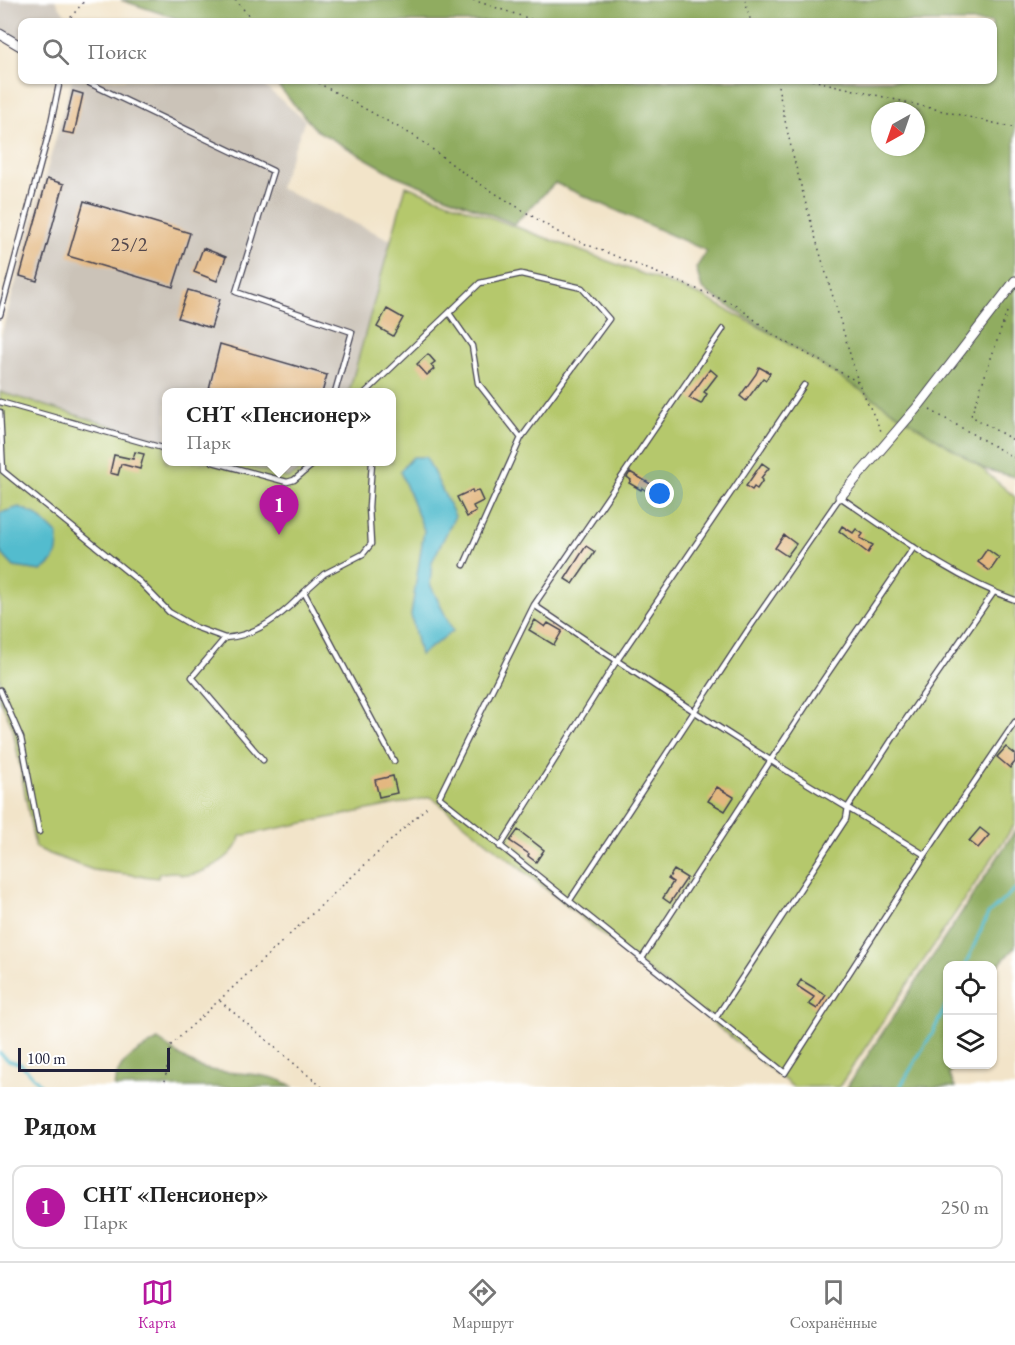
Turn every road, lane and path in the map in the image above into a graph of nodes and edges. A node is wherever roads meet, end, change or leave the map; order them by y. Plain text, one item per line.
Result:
1 (85, 0) edge
2 (235, 0) edge
3 (473, 0) edge
4 (745, 0) edge
5 (70, 18) edge
6 (251, 18) edge
7 (527, 18) edge
8 (750, 18) edge
9 (0, 34) edge
10 (18, 45) edge
11 (59, 84) edge
12 (91, 84) edge
13 (320, 84) edge
14 (778, 84) edge
15 (829, 84) edge
16 (1015, 128) edge
17 (1015, 281) edge
18 (1007, 312) dead end
19 (449, 313) junction
20 (0, 315) edge
21 (723, 329) dead end
22 (858, 382) junction
23 (804, 385) dead end
24 (336, 388) edge
25 (371, 388) edge
26 (0, 402) edge
27 (920, 404) junction
28 (0, 412) edge
29 (521, 438) junction
30 (1015, 441) edge
31 (886, 443) junction
32 (162, 448) edge
33 (1015, 458) edge
34 (228, 466) edge
35 (311, 466) edge
36 (372, 466) edge
37 (2, 473) edge
38 (840, 497) junction
39 (914, 547) junction
40 (464, 565) dead end
41 (304, 592) junction
42 (994, 592) junction
43 (1015, 600) edge
44 (534, 605) junction
45 (225, 638) junction
46 (616, 662) junction
47 (0, 690) edge
48 (695, 710) junction
49 (1015, 722) edge
50 (263, 760) dead end
51 (394, 760) dead end
52 (771, 761) junction
53 (428, 806) dead end
54 (848, 807) junction
55 (39, 832) dead end
56 (500, 847) junction
57 (926, 855) junction
58 (570, 900) junction
59 (641, 960) junction
60 (219, 1000) junction
61 (715, 1019) junction
62 (164, 1087) edge
63 (322, 1087) edge

1 - 5 path
2 - 6 path
3 - 7 path
4 - 8 path
9 - 10 street
11 - 20 lane
12 - 24 lane
13 - 22 path
14 - 22 path
15 - 16 path
17 - 27 street
18 - 30 path
19 - 25 lane
19 - 29 lane
19 - 29 lane
21 - 44 lane
22 - 31 path
23 - 46 lane
26 - 32 lane
27 - 31 street
27 - 33 path
28 - 37 lane
29 - 40 lane
31 - 38 street
34 - 35 lane
36 - 41 lane
37 - 45 lane
38 - 39 lane
38 - 48 lane
39 - 42 lane
39 - 52 lane
41 - 45 lane
41 - 51 lane
42 - 43 lane
42 - 54 lane
44 - 46 lane
44 - 56 lane
45 - 50 lane
46 - 48 lane
46 - 56 lane
47 - 55 lane
48 - 52 lane
48 - 58 lane
49 - 57 lane
52 - 54 lane
52 - 59 lane
53 - 60 path
54 - 57 lane
54 - 61 lane
56 - 58 lane
57 - 61 lane
58 - 59 lane
59 - 61 lane
60 - 62 path
60 - 63 path

